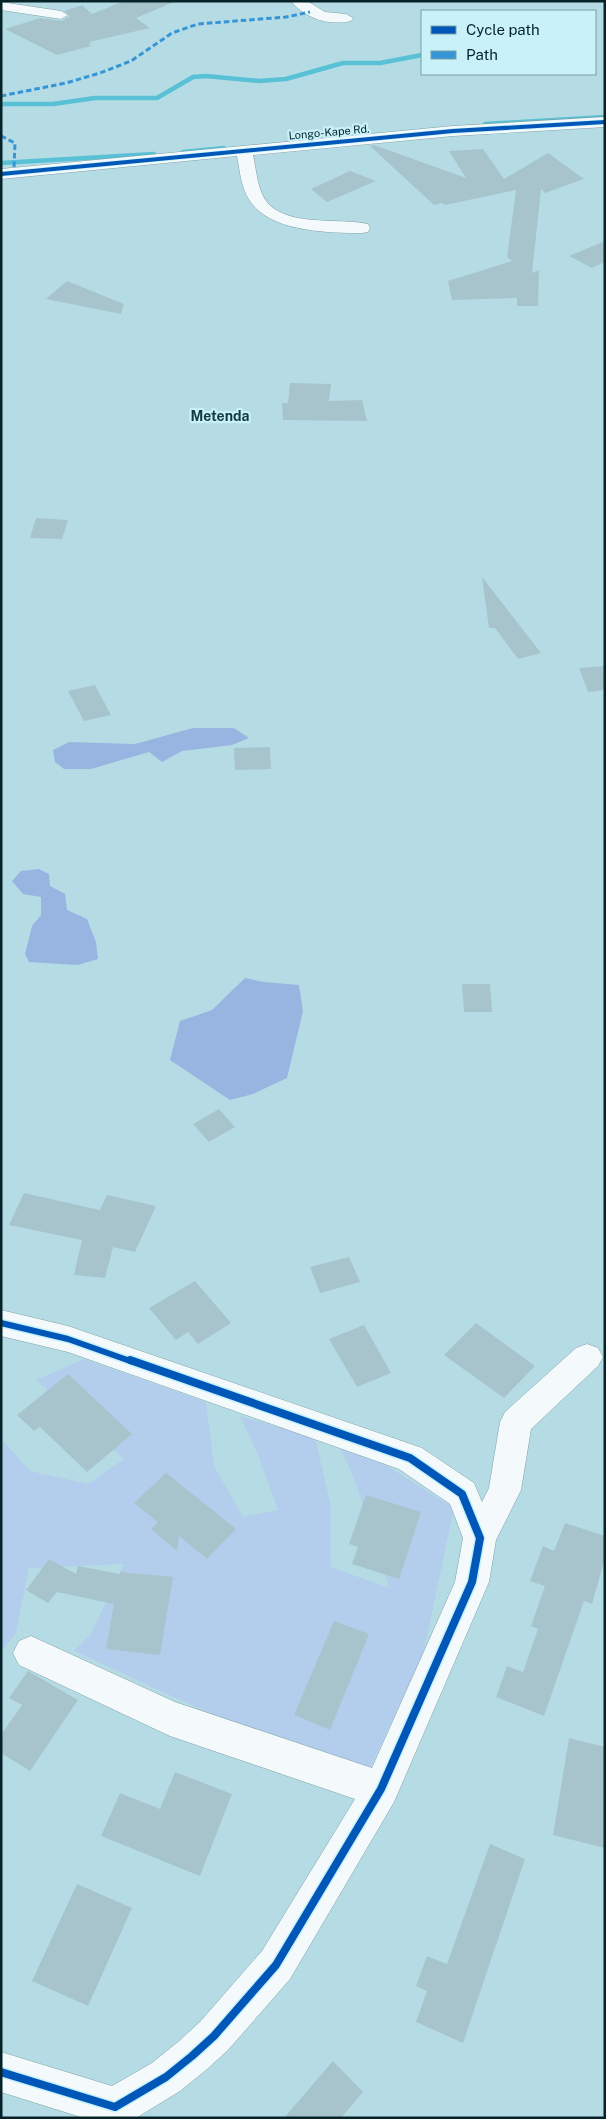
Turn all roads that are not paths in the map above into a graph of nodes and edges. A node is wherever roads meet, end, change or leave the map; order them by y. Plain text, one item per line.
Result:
1 (298, 1) edge
2 (1, 6) edge
3 (61, 16) dead end
4 (346, 18) dead end
5 (605, 122) edge
6 (244, 150) junction
7 (1, 167) edge
8 (56, 168) junction
9 (1, 174) edge
10 (362, 228) dead end
11 (1, 1323) edge
12 (587, 1357) dead end
13 (480, 1538) junction
14 (31, 1653) dead end
15 (381, 1789) junction
16 (1, 2072) edge
17 (115, 2112) edge

1 - 4 street
2 - 3 street
5 - 6 street, Longo-Kape Rd.
6 - 8 street, Longo-Kape Rd.
6 - 10 street
7 - 8 street
8 - 9 street
11 - 13 street
12 - 13 street
13 - 15 street
14 - 15 street
15 - 17 street
16 - 17 street

